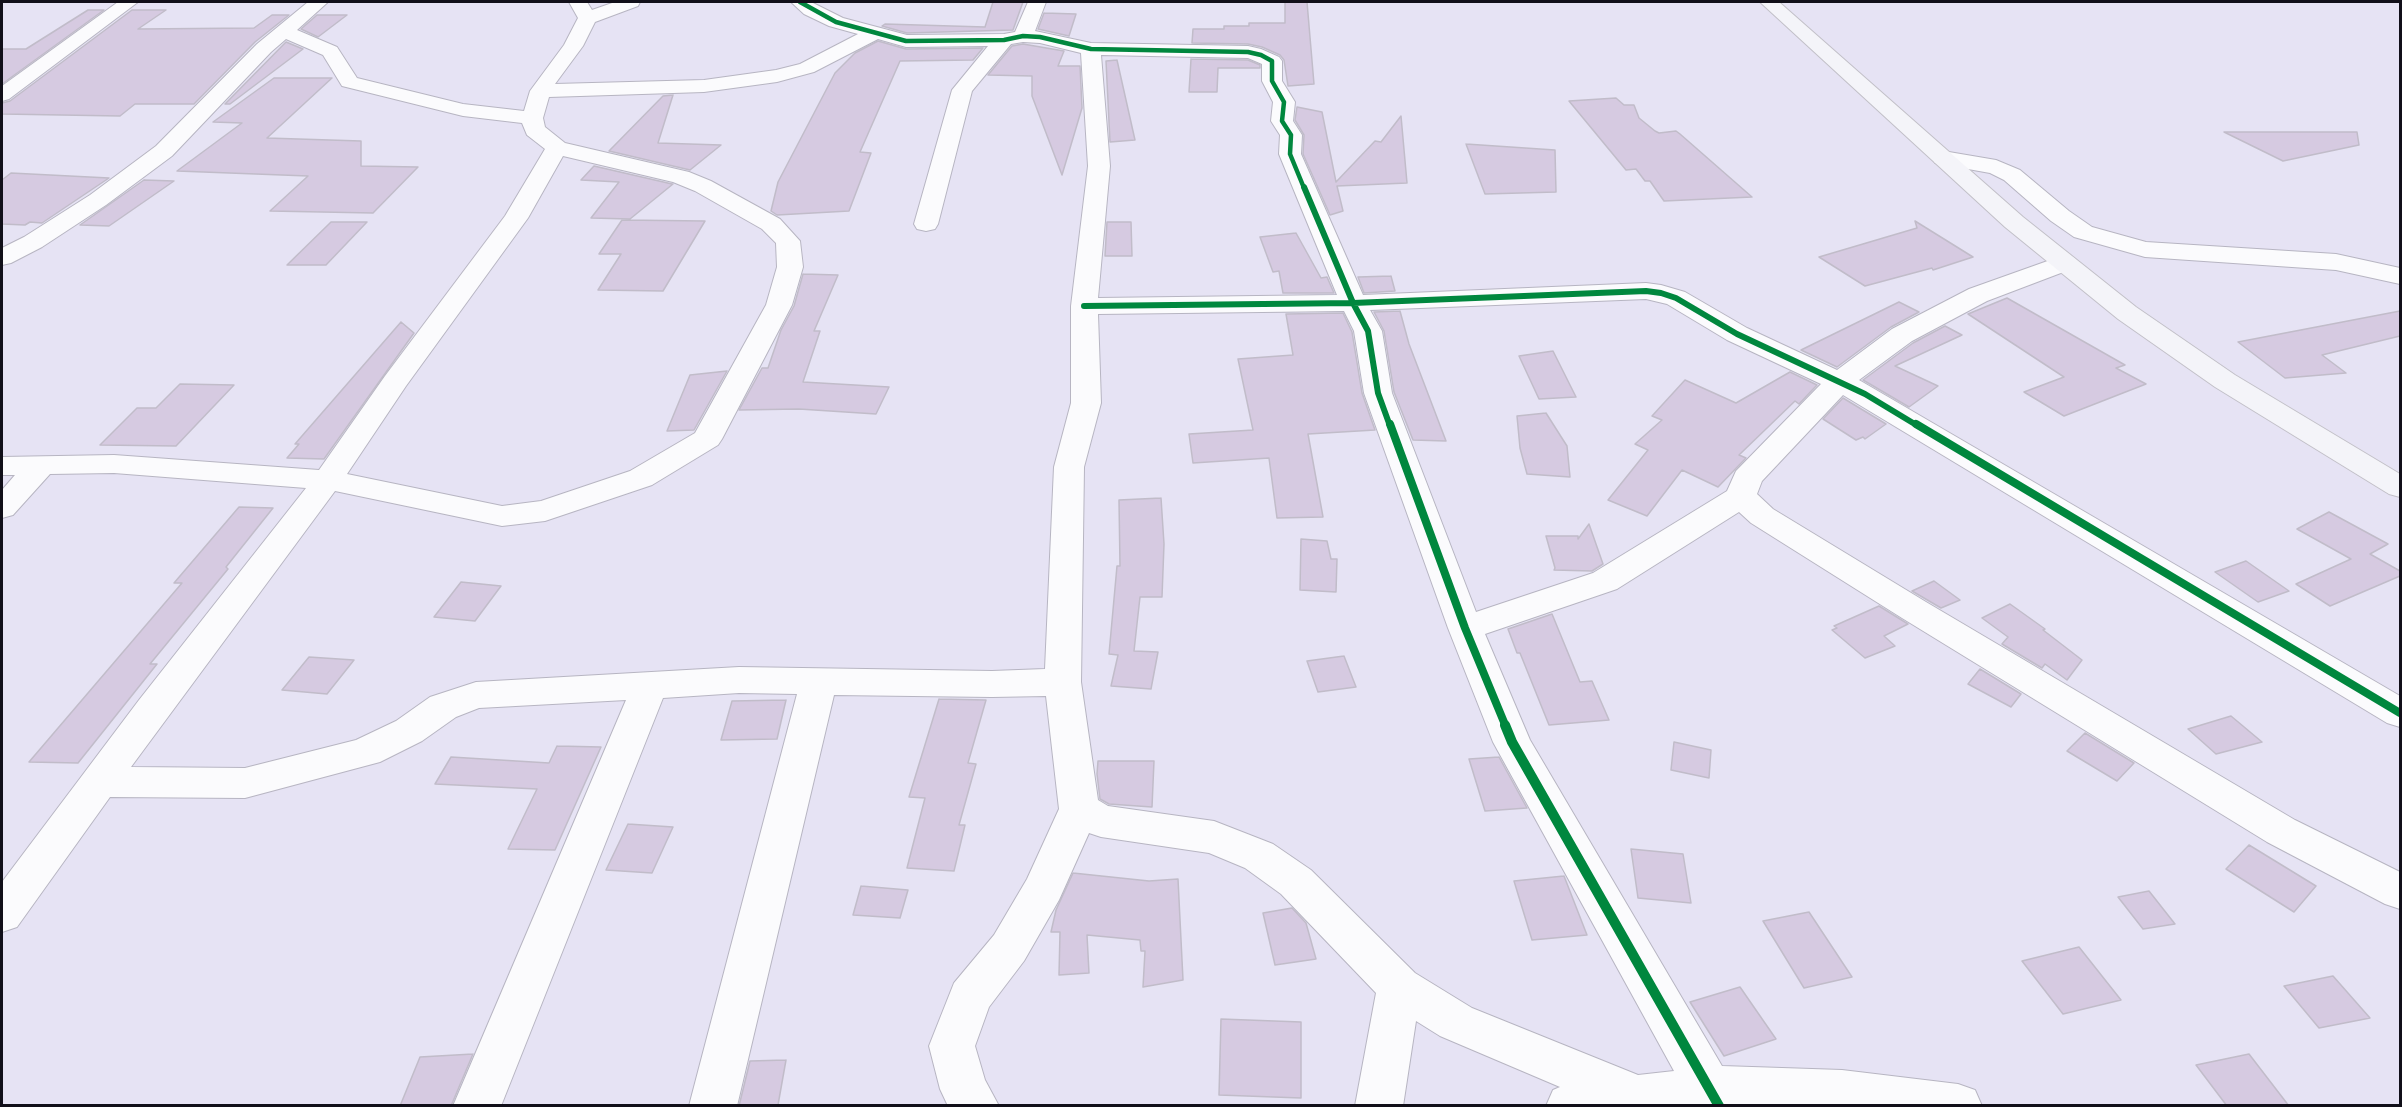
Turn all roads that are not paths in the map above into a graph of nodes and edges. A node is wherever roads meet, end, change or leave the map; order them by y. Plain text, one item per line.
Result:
1 (129, 2) edge
2 (319, 2) edge
3 (631, 2) edge
4 (800, 2) edge
5 (1037, 2) edge
6 (1769, 2) edge
7 (582, 10) edge
8 (284, 31) junction
9 (873, 34) junction
10 (1013, 38) junction
11 (1091, 49) junction
12 (2, 95) edge
13 (536, 105) junction
14 (463, 110) junction
15 (439, 124) dead end
16 (557, 148) junction
17 (1943, 158) junction
18 (926, 224) dead end
19 (2, 258) edge
20 (2065, 263) junction
21 (2400, 276) edge
22 (1353, 303) junction
23 (1084, 306) junction
24 (1839, 382) junction
25 (42, 465) junction
26 (2, 466) edge
27 (327, 480) junction
28 (2400, 487) edge
29 (1741, 496) junction
30 (2, 508) edge
31 (1466, 628) junction
32 (819, 681) junction
33 (1063, 682) junction
34 (650, 685) junction
35 (2400, 713) edge
36 (99, 782) junction
37 (1079, 809) junction
38 (2400, 892) edge
39 (2, 914) edge
40 (1399, 987) junction
41 (1636, 1097) junction
42 (1714, 1097) edge
43 (477, 1106) edge
44 (713, 1106) edge
45 (975, 1106) edge
46 (1379, 1106) edge
47 (1570, 1106) edge
48 (1958, 1106) edge

1 - 12 street
2 - 8 street
3 - 7 street
4 - 9 street
5 - 10 street
6 - 17 main road
7 - 13 street
8 - 14 street
8 - 19 street
9 - 10 street
9 - 13 street
10 - 11 street
10 - 18 street
11 - 22 street
11 - 23 street
13 - 14 street
13 - 16 street
14 - 15 street
16 - 27 street
16 - 27 street
17 - 20 main road
17 - 21 street
20 - 24 street
20 - 28 main road
22 - 23 street
22 - 24 street
22 - 31 street
23 - 33 street
24 - 29 street
24 - 35 street
25 - 26 street
25 - 27 street
25 - 30 street
27 - 36 street
29 - 31 street
29 - 38 street
31 - 42 street
32 - 33 street
32 - 34 street
32 - 44 street
33 - 37 street
34 - 36 street
34 - 43 street
36 - 39 street
37 - 40 street
37 - 45 street
40 - 41 street
40 - 46 street
41 - 42 street
41 - 47 street
42 - 48 street

